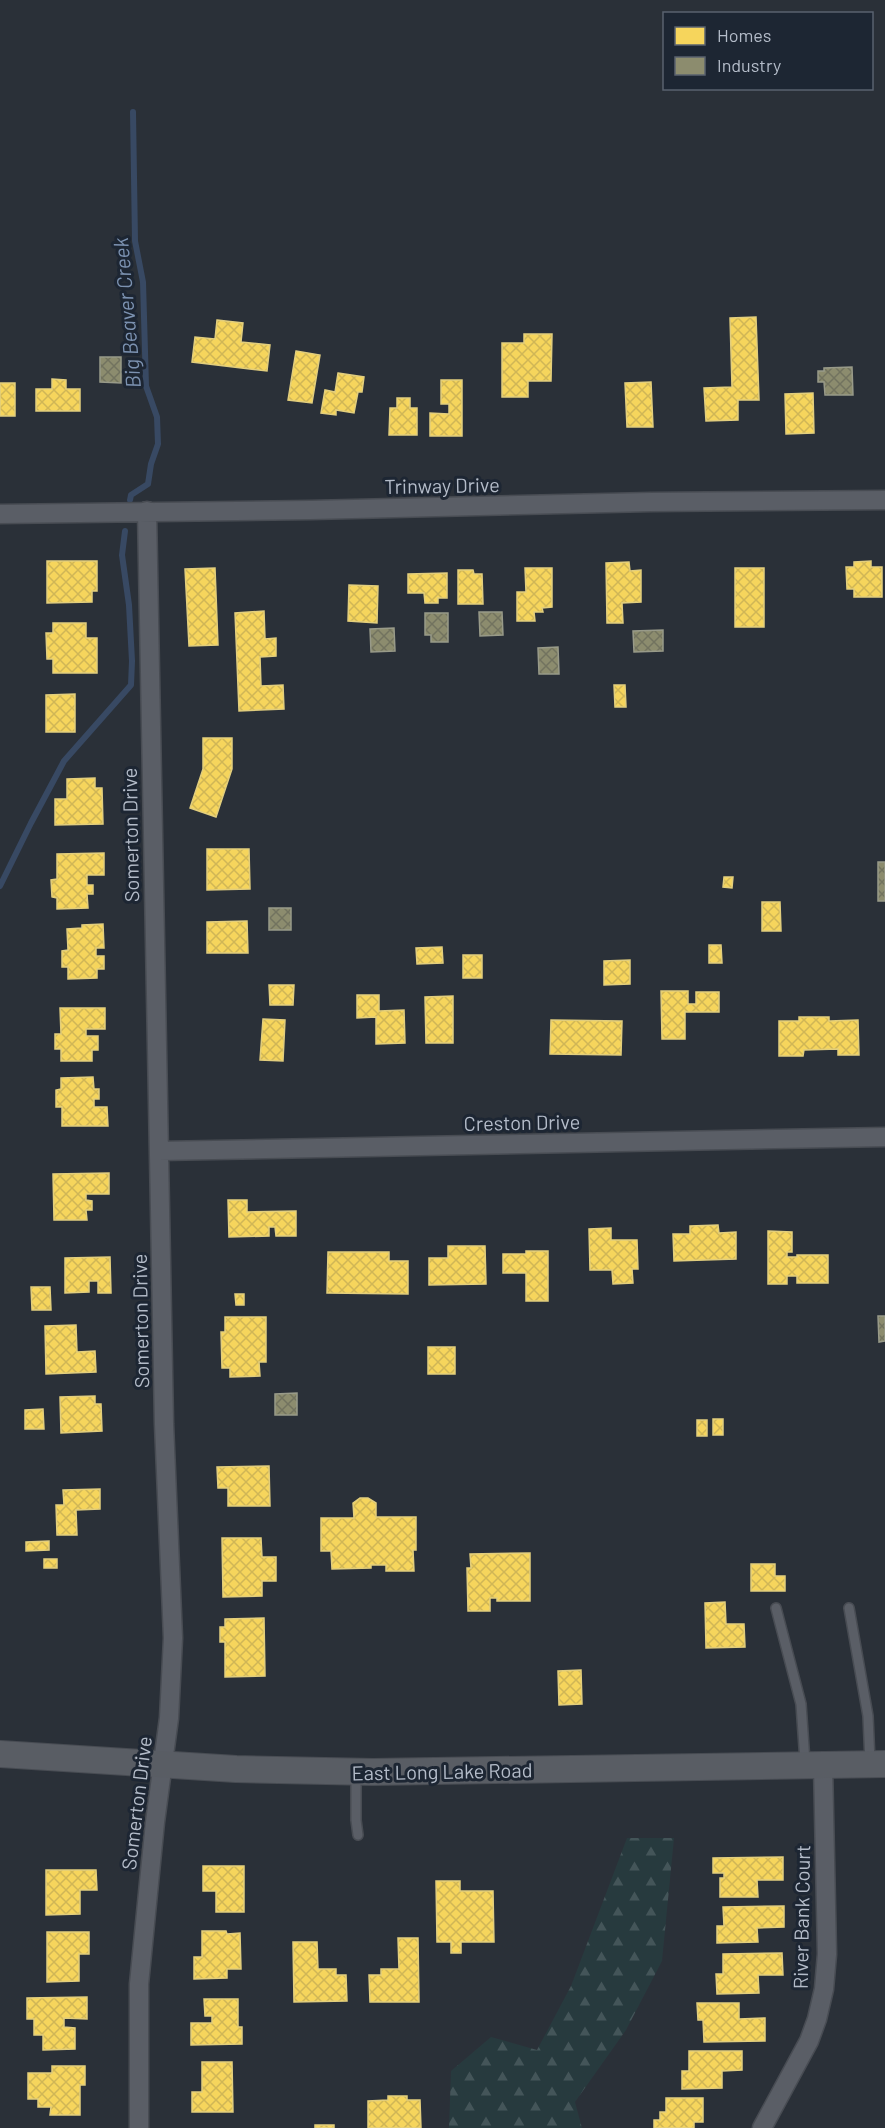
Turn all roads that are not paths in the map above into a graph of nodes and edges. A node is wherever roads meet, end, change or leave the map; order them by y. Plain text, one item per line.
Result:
1 (885, 500) edge
2 (147, 511) junction
3 (0, 514) edge
4 (885, 1137) edge
5 (159, 1151) junction
6 (776, 1608) dead end
7 (849, 1608) dead end
8 (0, 1754) edge
9 (163, 1764) junction
10 (878, 1764) edge
11 (814, 1765) junction
12 (356, 1772) junction
13 (358, 1835) dead end
14 (139, 2128) edge
15 (762, 2128) edge

1 - 2 street, Trinway Drive
2 - 3 street, Trinway Drive
2 - 5 street, Somerton Drive
4 - 5 street, Creston Drive
5 - 9 street, Somerton Drive
6 - 11 lane
7 - 10 lane
8 - 9 main road, East Long Lake Road
9 - 12 main road, East Long Lake Road
9 - 14 street, Somerton Drive
10 - 11 main road, East Long Lake Road
11 - 12 main road, East Long Lake Road
11 - 15 street, River Bank Court
12 - 13 lane

